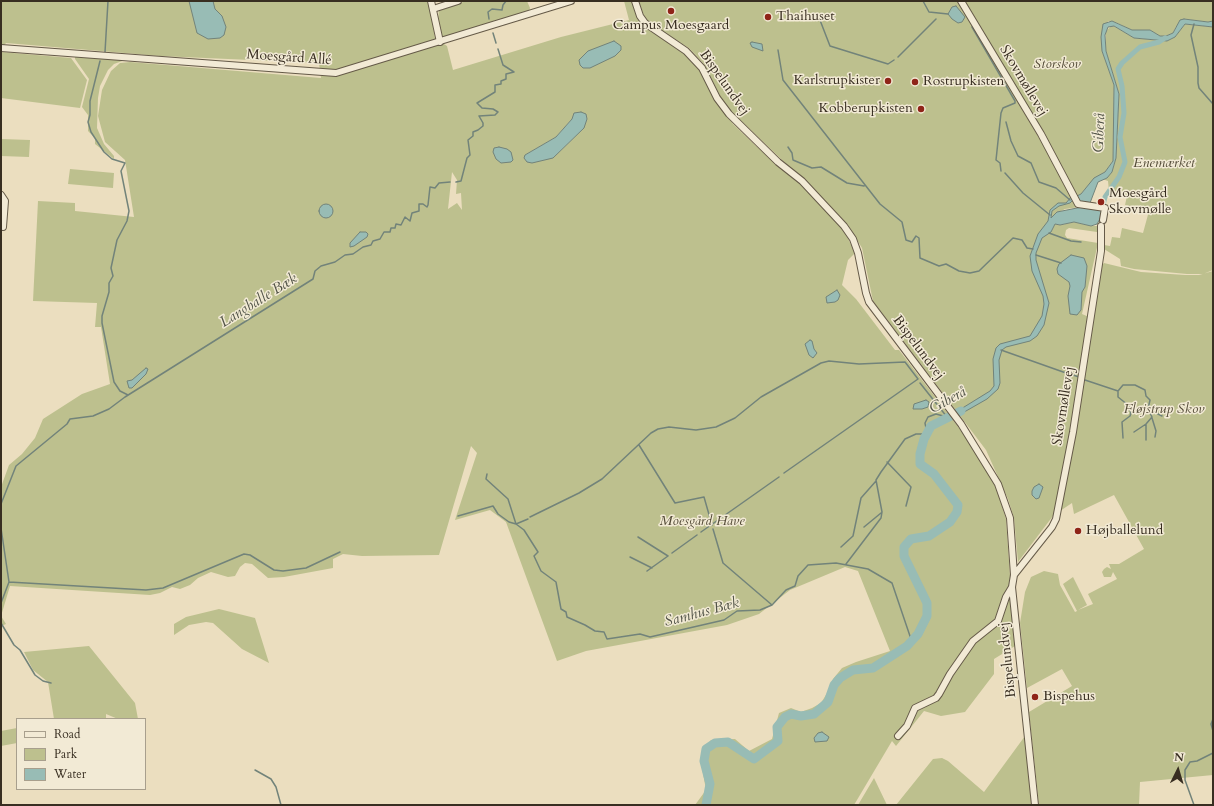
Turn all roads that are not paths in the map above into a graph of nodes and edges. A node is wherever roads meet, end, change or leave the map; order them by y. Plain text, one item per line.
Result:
1 (431, 1) edge
2 (458, 1) edge
3 (635, 1) edge
4 (961, 1) edge
5 (567, 2) edge
6 (433, 9) junction
7 (440, 42) junction
8 (1, 48) edge
9 (1, 195) edge
10 (1103, 220) dead end
11 (1101, 226) dead end
12 (3, 227) dead end
13 (1014, 575) junction
14 (1012, 587) junction
15 (898, 736) dead end
16 (1035, 805) edge

1 - 6 street
2 - 6 street
3 - 13 street, Bispelundvej
4 - 10 street, Skovmøllevej
5 - 7 street, Moesgård Allé
6 - 7 street
7 - 8 street, Moesgård Allé
9 - 12 street
11 - 13 street, Skovmøllevej
13 - 14 street, Bispelundvej
14 - 15 street
14 - 16 street, Bispelundvej

